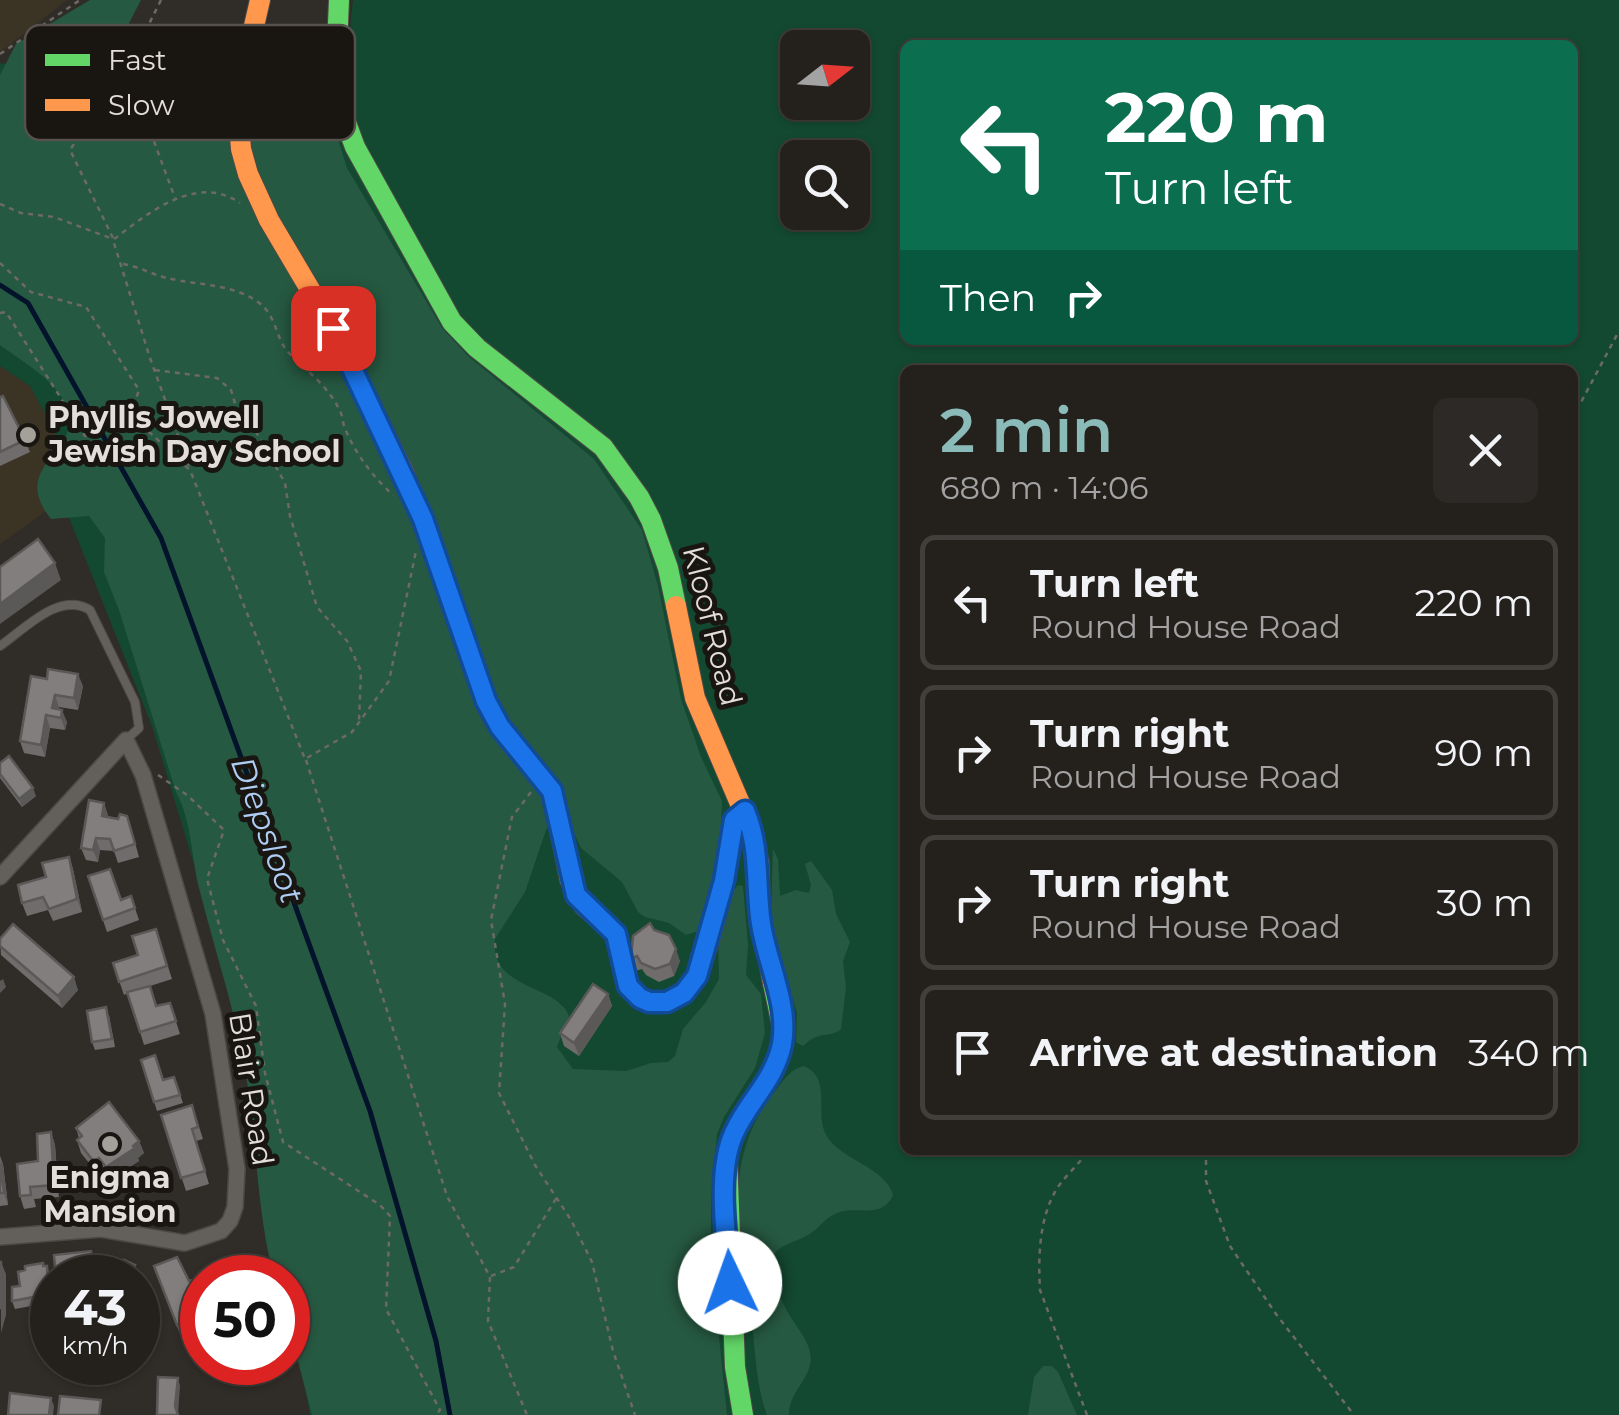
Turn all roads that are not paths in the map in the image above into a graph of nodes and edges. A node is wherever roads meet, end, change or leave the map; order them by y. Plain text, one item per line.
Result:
1 (260, 0) edge
2 (338, 0) edge
3 (254, 25) edge
4 (337, 25) edge
5 (242, 140) edge
6 (352, 140) edge
7 (0, 646) edge
8 (126, 740) junction
9 (745, 811) junction
10 (0, 877) edge
11 (0, 1237) edge
12 (744, 1415) edge

1 - 3 main road
2 - 4 main road, Kloof Road
5 - 9 main road
6 - 9 main road, Kloof Road
7 - 8 lane
8 - 10 street
8 - 11 street, Blair Road
9 - 12 main road, Kloof Road

